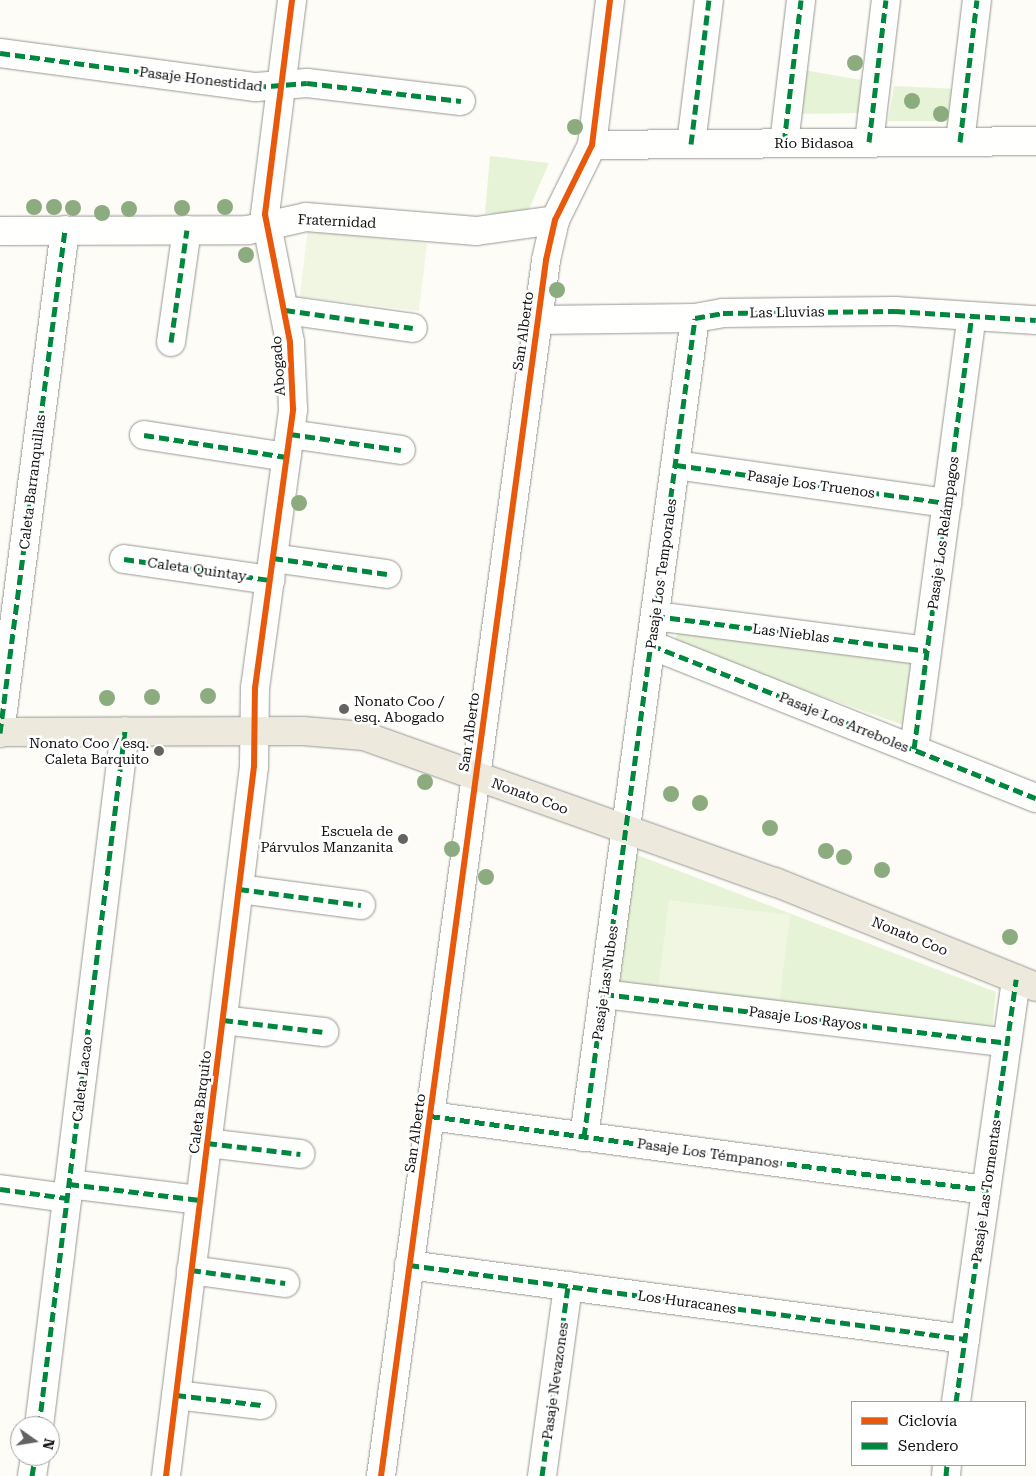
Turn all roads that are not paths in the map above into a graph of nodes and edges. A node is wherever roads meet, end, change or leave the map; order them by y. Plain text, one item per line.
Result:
1 (292, 0) edge
2 (610, 0) edge
3 (709, 0) edge
4 (801, 0) edge
5 (886, 0) edge
6 (977, 0) edge
7 (0, 53) edge
8 (281, 85) junction
9 (462, 101) dead end
10 (1036, 141) edge
11 (869, 142) junction
12 (960, 142) junction
13 (784, 143) junction
14 (691, 144) junction
15 (592, 145) junction
16 (555, 220) junction
17 (266, 226) junction
18 (65, 230) junction
19 (187, 230) junction
20 (0, 231) edge
21 (285, 310) junction
22 (972, 317) junction
23 (695, 318) junction
24 (538, 320) junction
25 (1036, 320) edge
26 (413, 328) dead end
27 (171, 342) dead end
28 (144, 435) dead end
29 (288, 446) junction
30 (400, 450) dead end
31 (676, 465) junction
32 (947, 503) junction
33 (124, 559) dead end
34 (271, 569) junction
35 (386, 574) dead end
36 (655, 616) junction
37 (651, 645) junction
38 (927, 651) junction
39 (126, 731) junction
40 (253, 731) junction
41 (0, 732) edge
42 (914, 750) junction
43 (476, 777) junction
44 (1036, 798) edge
45 (626, 830) junction
46 (239, 889) junction
47 (361, 905) dead end
48 (1026, 983) edge
49 (604, 994) junction
50 (223, 1020) junction
51 (324, 1032) dead end
52 (1007, 1043) junction
53 (430, 1116) junction
54 (584, 1137) junction
55 (207, 1143) junction
56 (300, 1154) dead end
57 (0, 1189) edge
58 (986, 1190) junction
59 (68, 1191) junction
60 (200, 1200) junction
61 (410, 1265) junction
62 (191, 1270) junction
63 (285, 1283) dead end
64 (568, 1286) junction
65 (965, 1339) junction
66 (176, 1396) junction
67 (956, 1401) edge
68 (261, 1405) dead end
69 (40, 1416) edge
70 (166, 1476) edge
71 (381, 1476) edge
72 (542, 1476) edge

1 - 8 street, Abogado
2 - 15 street, San Alberto
3 - 14 street
4 - 13 street
5 - 11 street
6 - 12 street
7 - 8 street, Pasaje Honestidad
8 - 9 street, Pasaje Honestidad
8 - 17 street, Abogado
10 - 12 street, Río Bidasoa
11 - 12 street, Río Bidasoa
11 - 13 street, Río Bidasoa
13 - 14 street, Río Bidasoa
14 - 15 street, Río Bidasoa
15 - 16 street, San Alberto
16 - 17 street, Fraternidad
16 - 24 street, San Alberto
17 - 19 street, Fraternidad
17 - 21 street, Abogado
18 - 19 street, Fraternidad
18 - 20 street, Fraternidad
18 - 41 street, Caleta Barranquillas
19 - 27 street
21 - 26 street
21 - 29 street, Abogado
22 - 23 street, Las Lluvias
22 - 25 street, Las Lluvias
22 - 32 street, Pasaje Los Relámpagos
23 - 24 street, Las Lluvias
23 - 31 street, Pasaje Los Temporales
24 - 43 street, San Alberto
28 - 29 street
29 - 30 street
29 - 34 street, Abogado
31 - 32 street, Pasaje Los Truenos
31 - 36 street, Pasaje Los Temporales
32 - 38 street, Pasaje Los Relámpagos
33 - 34 street, Caleta Quintay
34 - 35 street, Caleta Quintay
34 - 40 street, Abogado
36 - 37 street, Pasaje Los Temporales
36 - 38 street, Las Nieblas
37 - 42 street, Pasaje Los Arreboles
37 - 45 street, Pasaje Los Temporales
38 - 42 street, Pasaje Los Relámpagos
39 - 40 main road, Nonato Coo
39 - 41 main road, Nonato Coo
39 - 59 street, Caleta Lacao
40 - 43 main road, Nonato Coo
40 - 46 street, Caleta Barquito
42 - 44 street, Pasaje Los Arreboles
43 - 45 main road, Nonato Coo
43 - 53 street, San Alberto
45 - 48 main road, Nonato Coo
45 - 49 street, Pasaje Las Nubes
46 - 47 street
46 - 50 street, Caleta Barquito
48 - 52 street, Pasaje Las Tormentas
49 - 52 street, Pasaje Los Rayos
49 - 54 street, Pasaje Las Nubes
50 - 51 street
50 - 55 street, Caleta Barquito
52 - 58 street, Pasaje Las Tormentas
53 - 54 street, Pasaje Los Témpanos
53 - 61 street, San Alberto
54 - 58 street, Pasaje Los Témpanos
55 - 56 street
55 - 60 street, Caleta Barquito
57 - 59 street
58 - 65 street, Pasaje Las Tormentas
59 - 60 street
59 - 69 street, Caleta Lacao
60 - 62 street, Caleta Barquito
61 - 64 street, Los Huracanes
61 - 71 street, San Alberto
62 - 63 street
62 - 66 street, Caleta Barquito
64 - 65 street, Los Huracanes
64 - 72 street, Pasaje Nevazones
65 - 67 street, Pasaje Las Tormentas
66 - 68 street
66 - 70 street, Caleta Barquito

